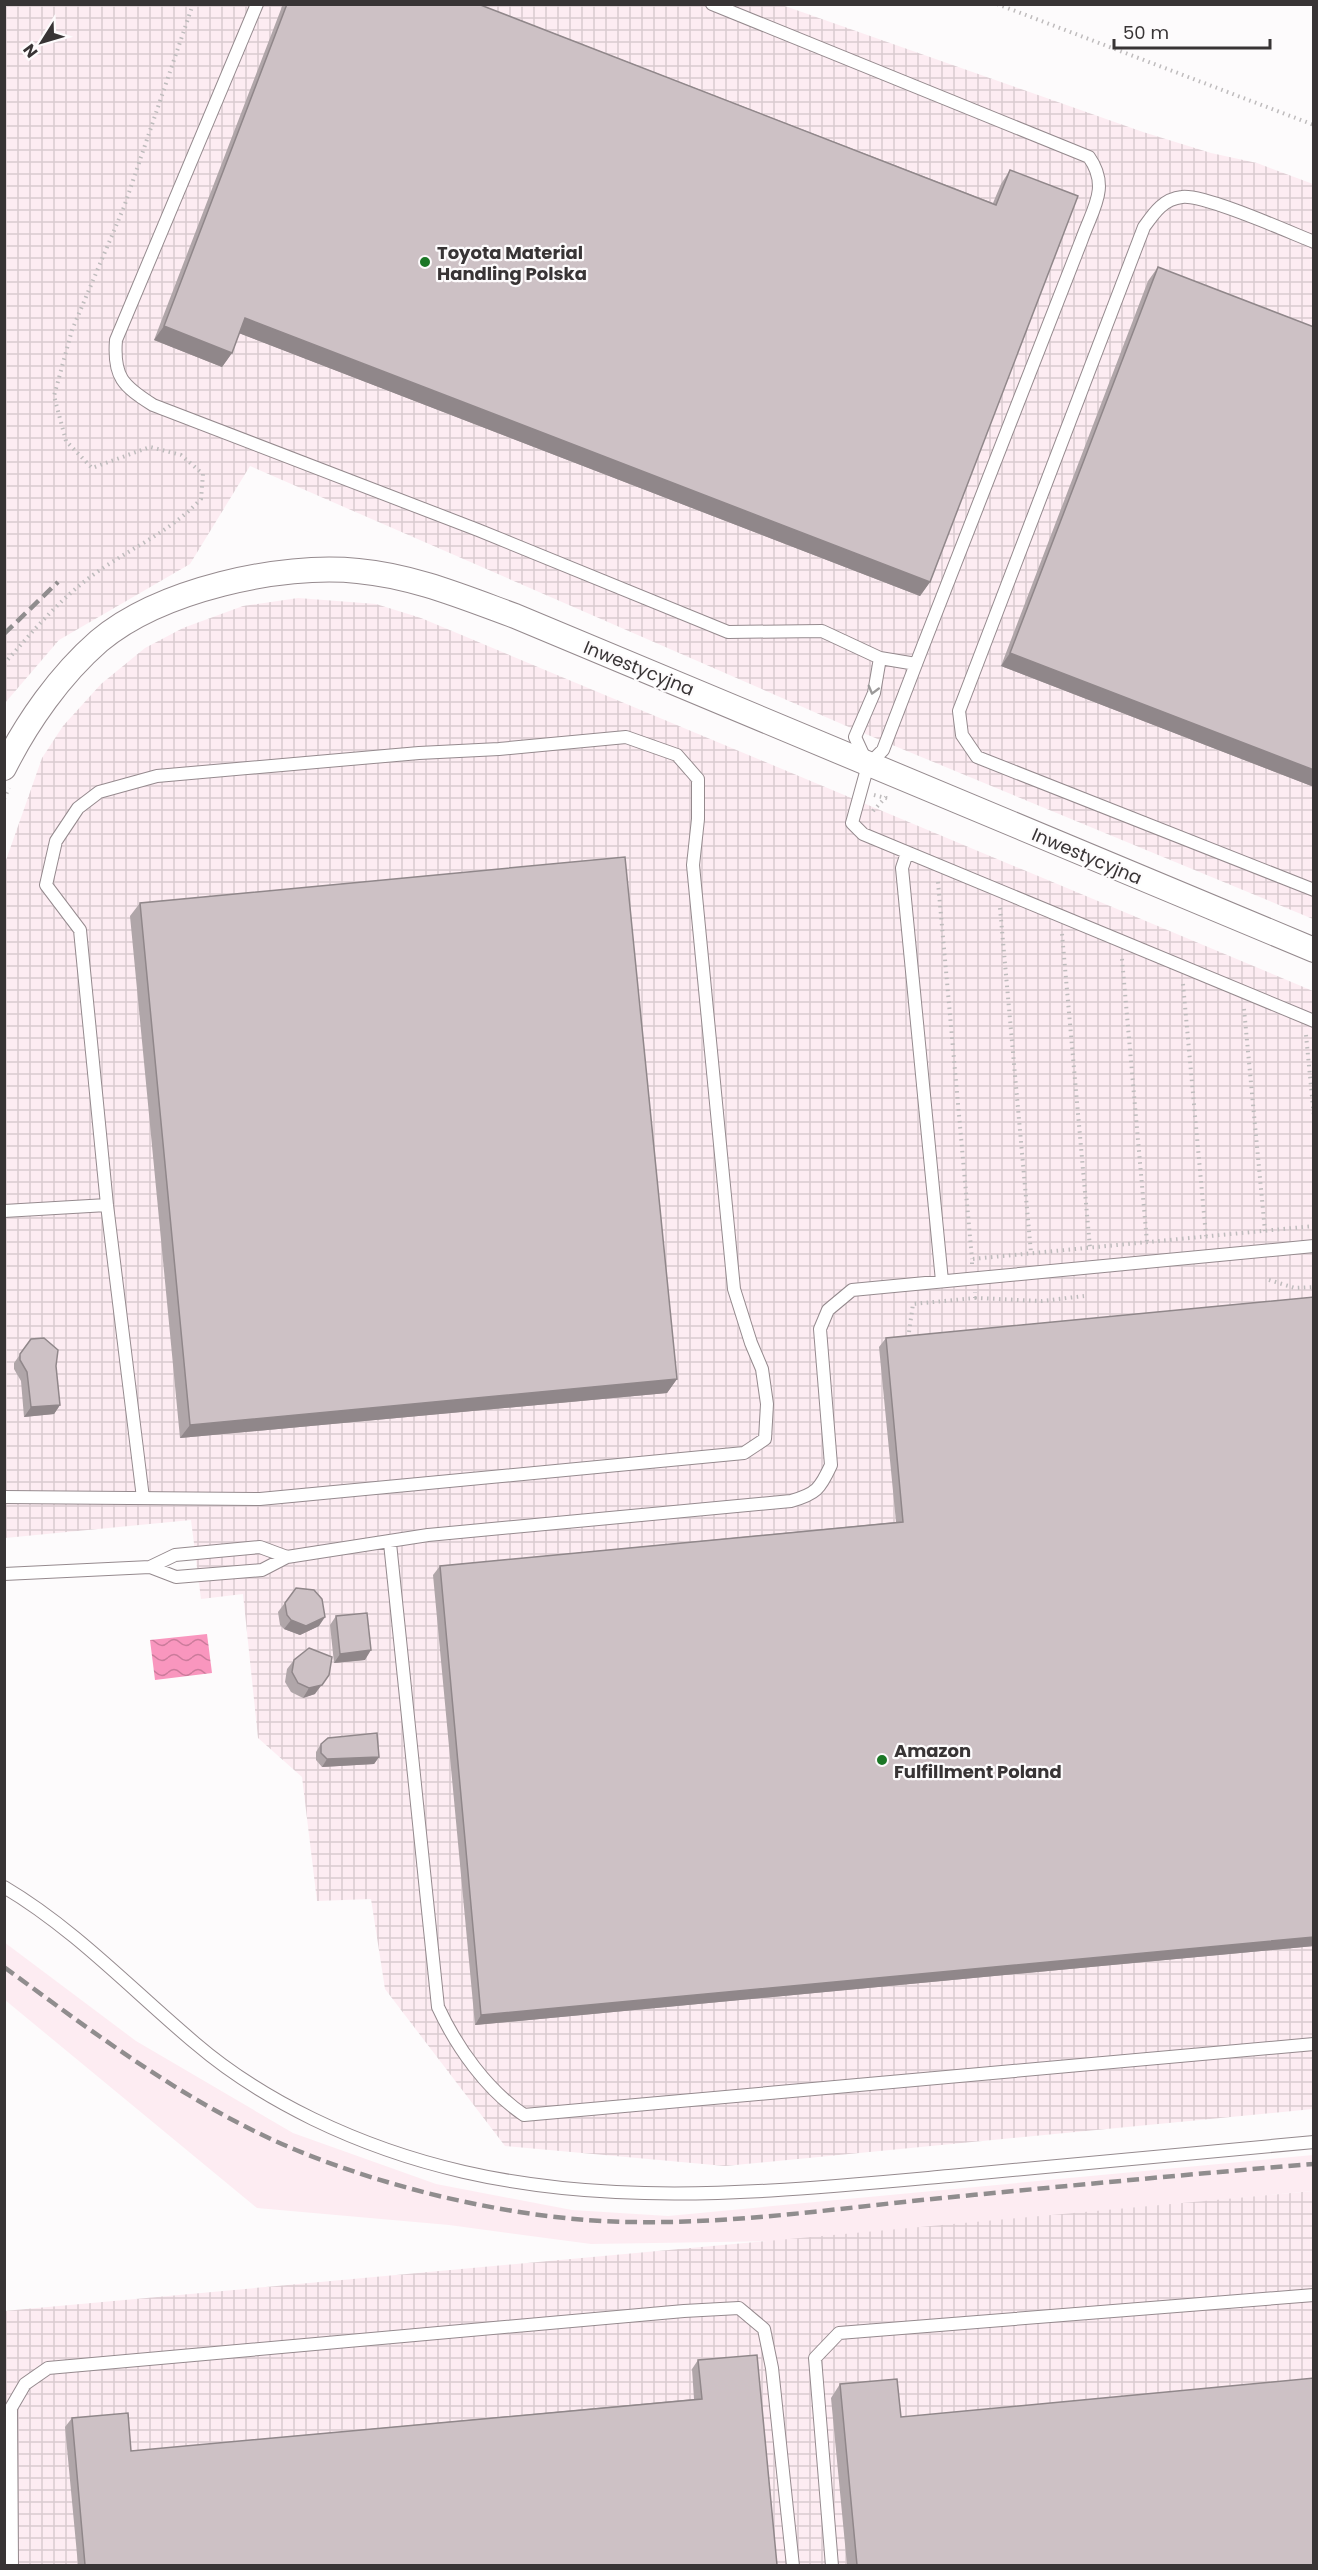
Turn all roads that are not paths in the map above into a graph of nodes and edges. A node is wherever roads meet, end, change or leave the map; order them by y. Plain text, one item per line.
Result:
1 (257, 4) edge
2 (712, 4) edge
3 (1314, 242) edge
4 (880, 658) junction
5 (916, 664) junction
6 (868, 765) junction
7 (4, 768) edge
8 (907, 853) junction
9 (1314, 890) edge
10 (1314, 950) edge
11 (1314, 1021) edge
12 (107, 1205) junction
13 (4, 1211) edge
14 (1314, 1246) edge
15 (942, 1281) junction
16 (4, 1497) edge
17 (143, 1498) junction
18 (390, 1543) junction
19 (287, 1557) junction
20 (150, 1567) junction
21 (4, 1574) edge
22 (4, 1887) edge
23 (1314, 2044) edge
24 (1314, 2142) edge
25 (1314, 2295) edge
26 (12, 2565) edge
27 (793, 2565) edge
28 (832, 2565) edge

1 - 4 lane
2 - 5 lane
3 - 9 lane
4 - 5 lane
4 -> 6 lane
5 - 6 lane
6 - 7 street, Inwestycyjna
6 - 8 lane
6 - 10 street, Inwestycyjna
8 - 11 lane
8 - 15 lane
12 - 13 lane
12 - 17 lane
12 - 17 lane
14 - 15 lane
15 - 18 lane
16 - 17 lane
18 - 19 lane
18 - 23 lane
19 - 20 lane
19 - 20 lane
20 - 21 lane
22 - 24 lane
25 - 28 lane
26 - 27 lane

